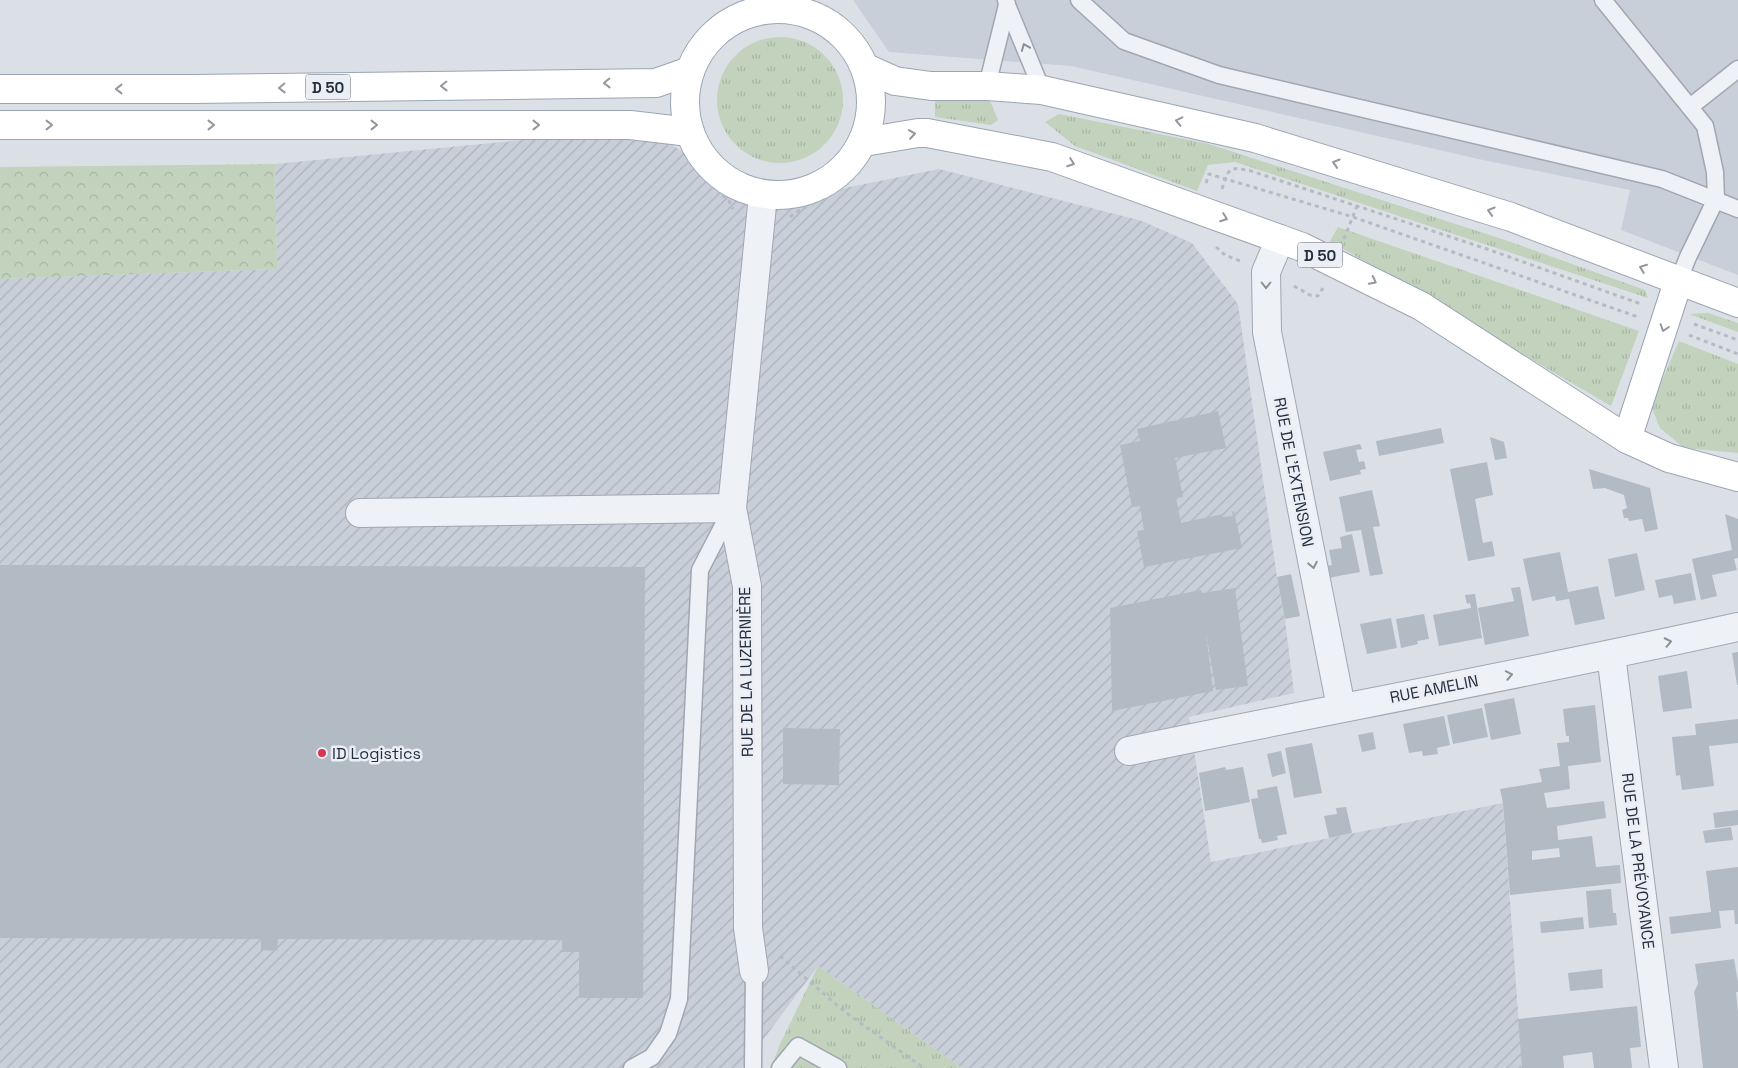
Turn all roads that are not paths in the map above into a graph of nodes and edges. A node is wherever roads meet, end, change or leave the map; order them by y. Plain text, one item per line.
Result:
1 (1079, 0) edge
2 (1603, 0) edge
3 (1006, 3) edge
4 (757, 4) edge
5 (866, 68) junction
6 (1738, 69) edge
7 (682, 74) junction
8 (987, 86) junction
9 (0, 89) edge
10 (1042, 90) junction
11 (1690, 108) junction
12 (0, 125) edge
13 (684, 131) junction
14 (865, 154) junction
15 (763, 195) junction
16 (1716, 200) junction
17 (1738, 209) edge
18 (1280, 239) junction
19 (1678, 282) junction
20 (1738, 303) edge
21 (1627, 439) junction
22 (1738, 477) edge
23 (732, 508) junction
24 (360, 513) dead end
25 (1738, 627) edge
26 (1611, 655) junction
27 (1341, 707) junction
28 (1129, 751) dead end
29 (754, 971) joint
30 (632, 1068) edge
31 (753, 1068) edge
32 (780, 1068) edge
33 (838, 1068) edge
34 (1664, 1068) edge

1 - 16 lane
2 - 11 lane
3 - 8 lane
10 -> 3 lane
4 - 5 main road
4 - 7 main road
5 - 8 main road
5 - 14 main road
6 - 11 lane
7 -> 9 main road, D 50
7 - 13 main road
8 - 10 main road
19 -> 10 main road
11 - 16 lane
12 -> 13 main road
13 - 15 main road
14 - 15 main road
14 -> 18 main road, D 50
15 - 23 street, RUE DE LA LUZERNIÈRE
16 - 17 lane
16 - 19 lane
18 -> 21 main road, D 50
18 -> 27 street, RUE DE L'EXTENSION
19 - 20 main road
19 -> 21 main road
21 - 22 main road, D 50
23 - 24 street
23 - 29 street, RUE DE LA LUZERNIÈRE
23 - 30 lane
26 -> 25 street, RUE AMELIN
27 -> 26 street, RUE AMELIN
26 - 34 street, RUE DE LA PRÉVOYANCE
27 - 28 street, RUE AMELIN
29 - 31 lane
32 - 33 lane

